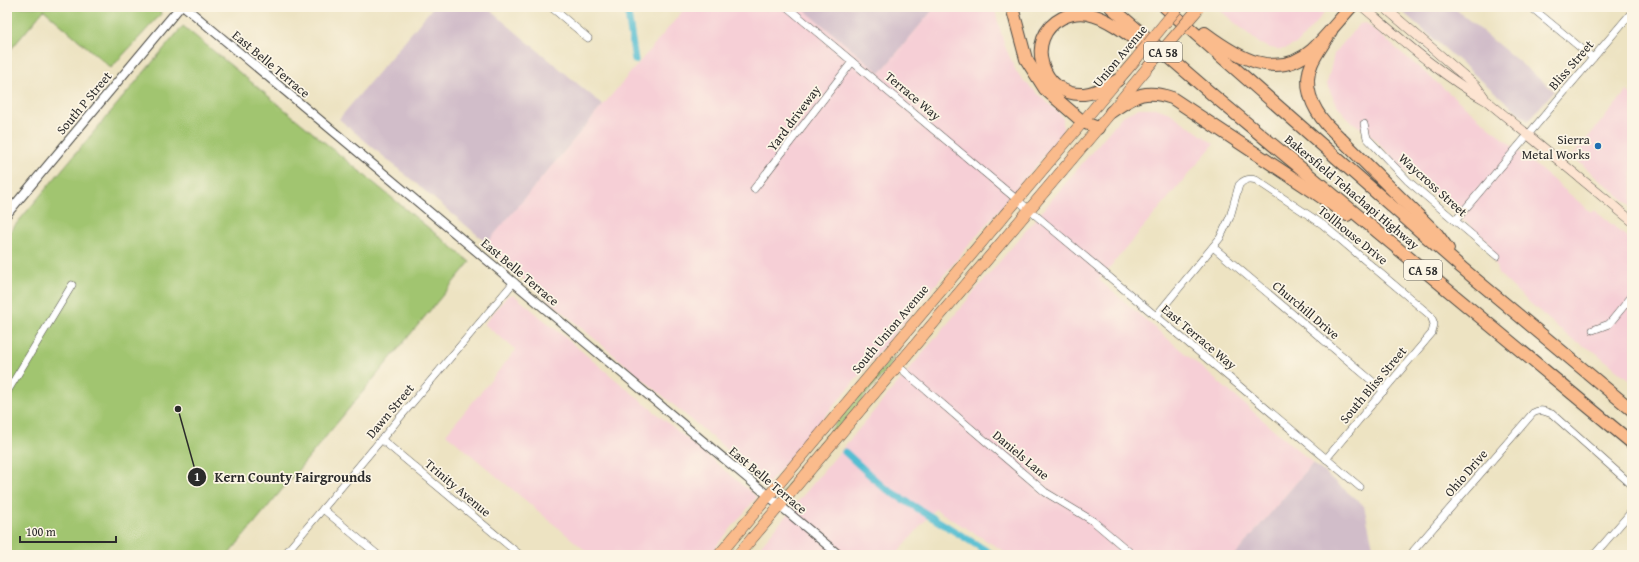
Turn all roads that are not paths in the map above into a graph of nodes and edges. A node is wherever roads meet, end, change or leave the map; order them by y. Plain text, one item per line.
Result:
1 (180, 7) edge
2 (185, 7) edge
3 (787, 7) edge
4 (1012, 7) edge
5 (1111, 7) edge
6 (1164, 7) edge
7 (1170, 7) edge
8 (1178, 7) edge
9 (1351, 7) edge
10 (1363, 7) edge
11 (1384, 7) edge
12 (1531, 7) edge
13 (553, 8) edge
14 (1198, 8) edge
15 (1632, 12) edge
16 (1331, 31) junction
17 (588, 38) dead end
18 (1593, 58) junction
19 (852, 62) junction
20 (1118, 80) junction
21 (1214, 96) junction
22 (1487, 101) junction
23 (1111, 112) junction
24 (1083, 122) junction
25 (1364, 124) dead end
26 (1098, 128) junction
27 (1527, 134) junction
28 (754, 189) dead end
29 (1023, 205) junction
30 (7, 214) edge
31 (1455, 221) junction
32 (1632, 221) edge
33 (1213, 248) junction
34 (1497, 256) dead end
35 (1462, 268) junction
36 (1436, 280) junction
37 (514, 282) junction
38 (72, 285) dead end
39 (1632, 296) edge
40 (934, 298) junction
41 (1156, 316) junction
42 (1434, 324) joint
43 (1593, 330) dead end
44 (898, 366) junction
45 (1384, 391) junction
46 (7, 392) edge
47 (1632, 410) edge
48 (382, 439) junction
49 (1632, 443) edge
50 (1326, 459) junction
51 (1632, 485) edge
52 (1360, 487) dead end
53 (768, 496) junction
54 (780, 506) junction
55 (323, 509) junction
56 (1632, 511) edge
57 (284, 555) edge
58 (378, 555) edge
59 (520, 555) edge
60 (719, 555) edge
61 (738, 555) edge
62 (839, 555) edge
63 (1133, 555) edge
64 (1411, 555) edge
65 (1594, 555) edge

1 - 30 street, South P Street
2 - 37 street, East Belle Terrace
3 - 19 street, Terrace Way
4 - 24 highway
5 - 21 highway, Bakersfield Tehachapi Highway / CA 58
6 - 35 highway, Bakersfield Tehachapi Highway / CA 58
7 - 16 highway
8 - 20 main road, Union Avenue, bridge
9 - 16 highway
10 - 22 main road
11 - 22 main road
12 - 18 street
13 - 17 street
14 - 23 main road, bridge
15 - 18 street, Bliss Street
16 - 35 highway
18 - 27 street, Bliss Street
19 - 28 street, Yard driveway
19 - 29 street, Terrace Way
20 - 21 highway
20 - 24 main road, Union Avenue
21 - 36 highway, Bakersfield Tehachapi Highway / CA 58
22 - 27 main road
23 - 26 main road
23 - 36 highway
24 - 26 highway
24 - 29 main road, South Union Avenue
25 - 31 street, Waycross Street
26 - 29 main road, South Union Avenue
27 - 31 street
27 - 32 main road
29 - 40 main road, South Union Avenue
29 - 41 street, East Terrace Way
29 - 44 main road, South Union Avenue
31 - 34 street, Waycross Street
33 - 41 street
33 - 42 street, Tollhouse Drive
33 - 45 street, Churchill Drive
35 - 47 highway, Bakersfield Tehachapi Highway / CA 58
36 - 49 highway, Bakersfield Tehachapi Highway / CA 58
37 - 48 street, Dawn Street
37 - 53 street, East Belle Terrace
38 - 46 street
39 - 43 street
40 - 44 main road
40 - 53 main road, South Union Avenue
41 - 50 street, East Terrace Way
42 - 45 street, South Bliss Street
44 - 54 main road, South Union Avenue
44 - 63 street, Daniels Lane
45 - 50 street, South Bliss Street
48 - 55 street, Dawn Street
48 - 59 street, Trinity Avenue
50 - 52 street, East Terrace Way
51 - 64 street, Ohio Drive
53 - 54 street, East Belle Terrace
53 - 60 main road, South Union Avenue
54 - 61 main road, South Union Avenue
54 - 62 street, East Belle Terrace
55 - 57 street, Dawn Street
55 - 58 street
56 - 65 street

